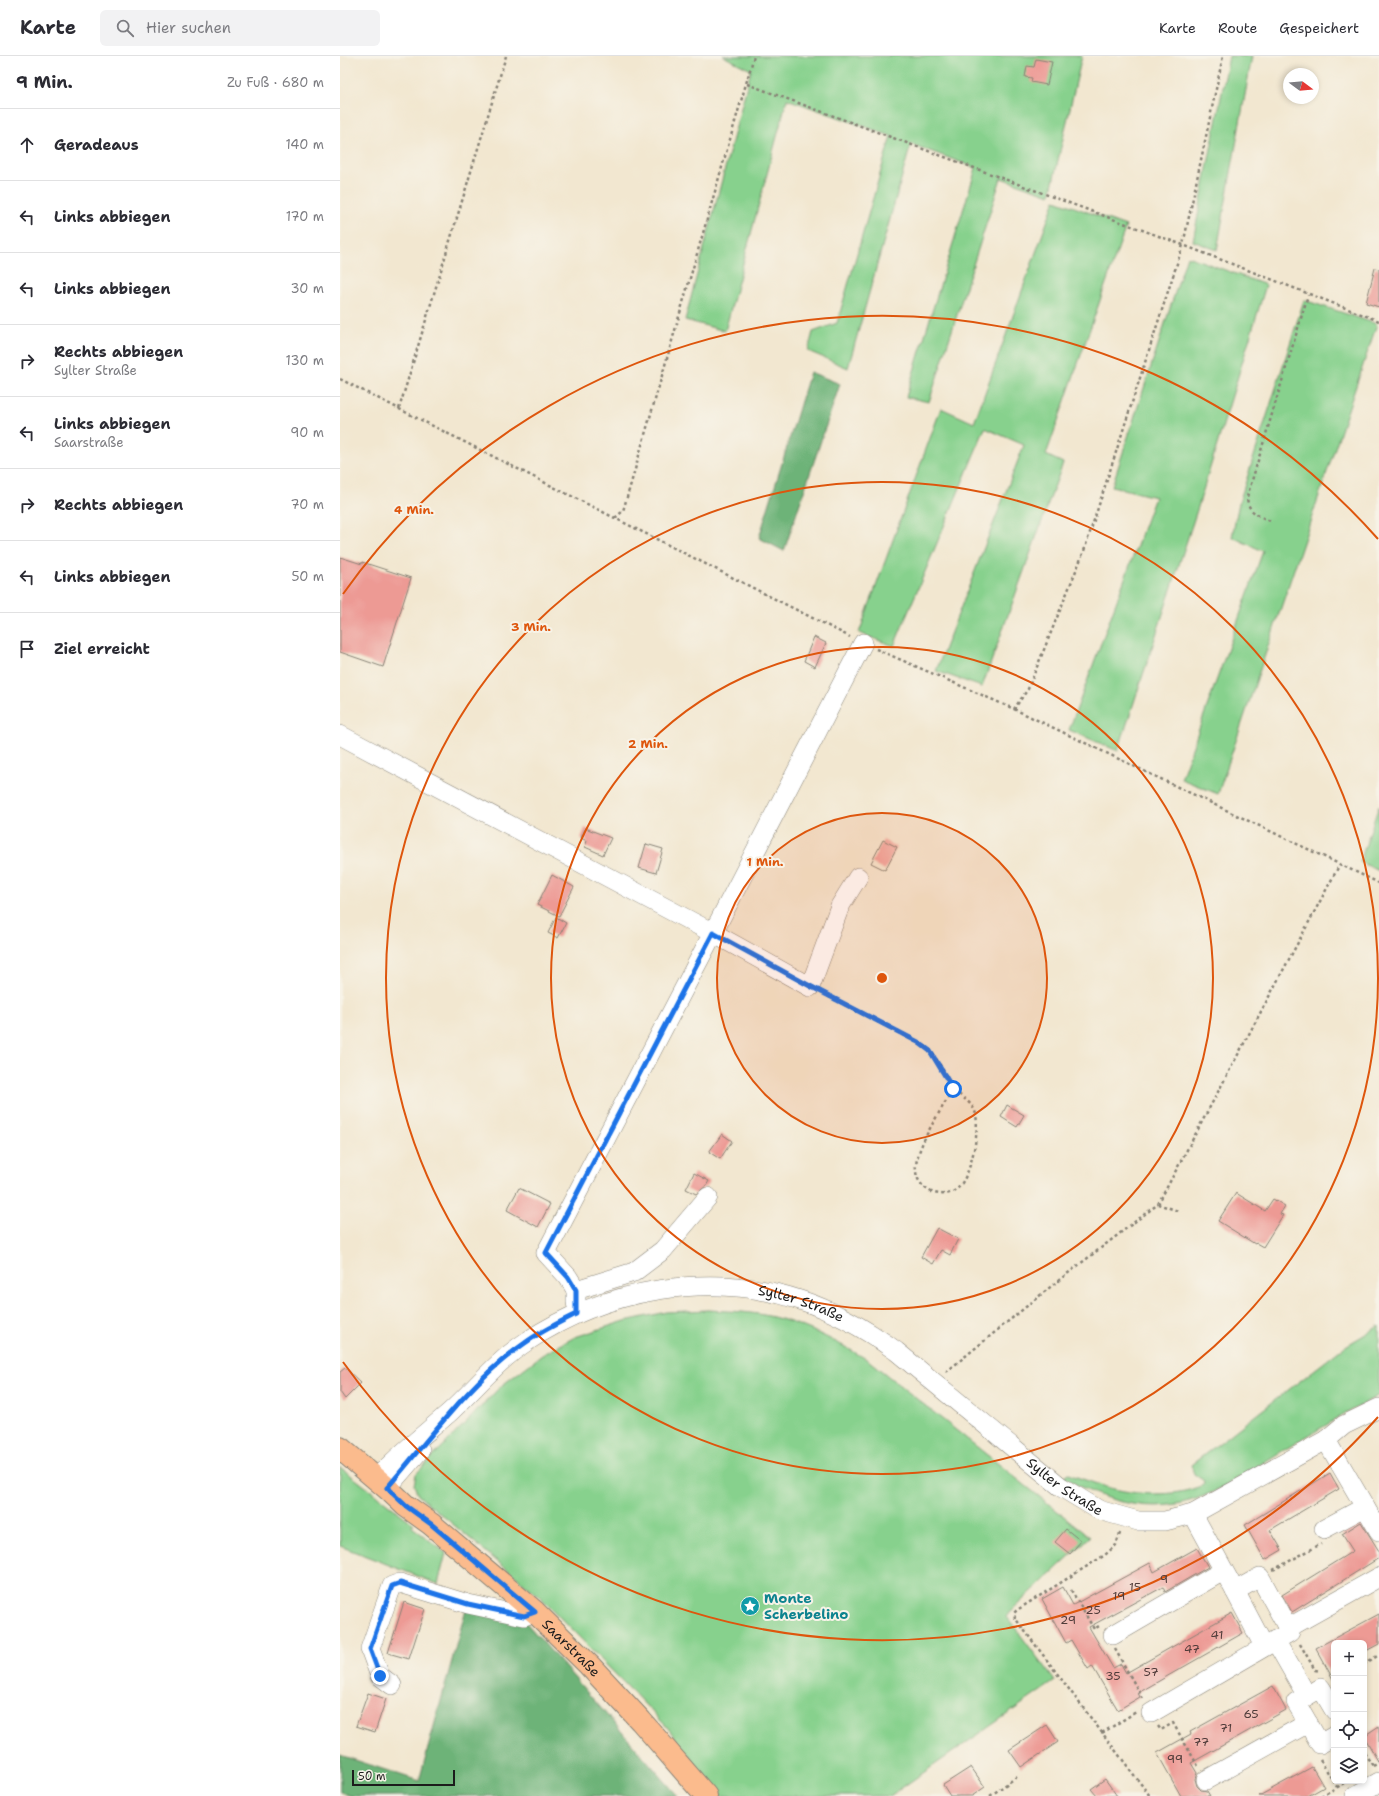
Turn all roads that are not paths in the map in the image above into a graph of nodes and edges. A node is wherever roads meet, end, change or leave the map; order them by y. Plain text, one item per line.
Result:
1 (863, 643) road end
2 (340, 735) edge
3 (858, 877) dead end
4 (713, 933) junction
5 (708, 1197) dead end
6 (576, 1290) junction
7 (576, 1314) junction
8 (1374, 1411) edge
9 (1326, 1440) junction
10 (340, 1448) edge
11 (382, 1484) junction
12 (1365, 1507) junction
13 (1184, 1515) junction
14 (1324, 1529) road end
15 (1379, 1531) edge
16 (1224, 1571) junction
17 (1379, 1577) edge
18 (1235, 1591) junction
19 (535, 1612) junction
20 (1113, 1635) road end
21 (1281, 1639) junction
22 (392, 1685) dead end
23 (1307, 1696) junction
24 (1331, 1705) edge
25 (1149, 1709) road end
26 (1308, 1723) junction
27 (1330, 1740) edge
28 (682, 1768) junction
29 (1376, 1774) edge
30 (1206, 1780) road end
31 (696, 1796) edge
32 (706, 1796) edge
33 (1355, 1796) edge

1 - 4 street
2 - 4 street
3 - 4 street
4 - 6 street
5 - 6 street
6 - 7 street
7 - 11 street, Sylter Straße
7 - 13 street, Sylter Straße
8 - 9 street
9 - 12 street
9 - 13 street
10 - 11 main road, Saarstraße
11 - 19 main road, Saarstraße
12 - 14 street
12 - 15 street
13 - 16 street
16 - 18 street
16 - 20 street
17 - 21 street
18 - 21 street
18 - 21 street
19 - 22 street
19 - 28 main road, Saarstraße
21 - 23 street
21 - 25 street
23 - 24 street
23 - 26 street
26 - 27 street
26 - 30 street
28 - 31 main road, Saarstraße
28 - 32 main road, Saarstraße
29 - 33 street

